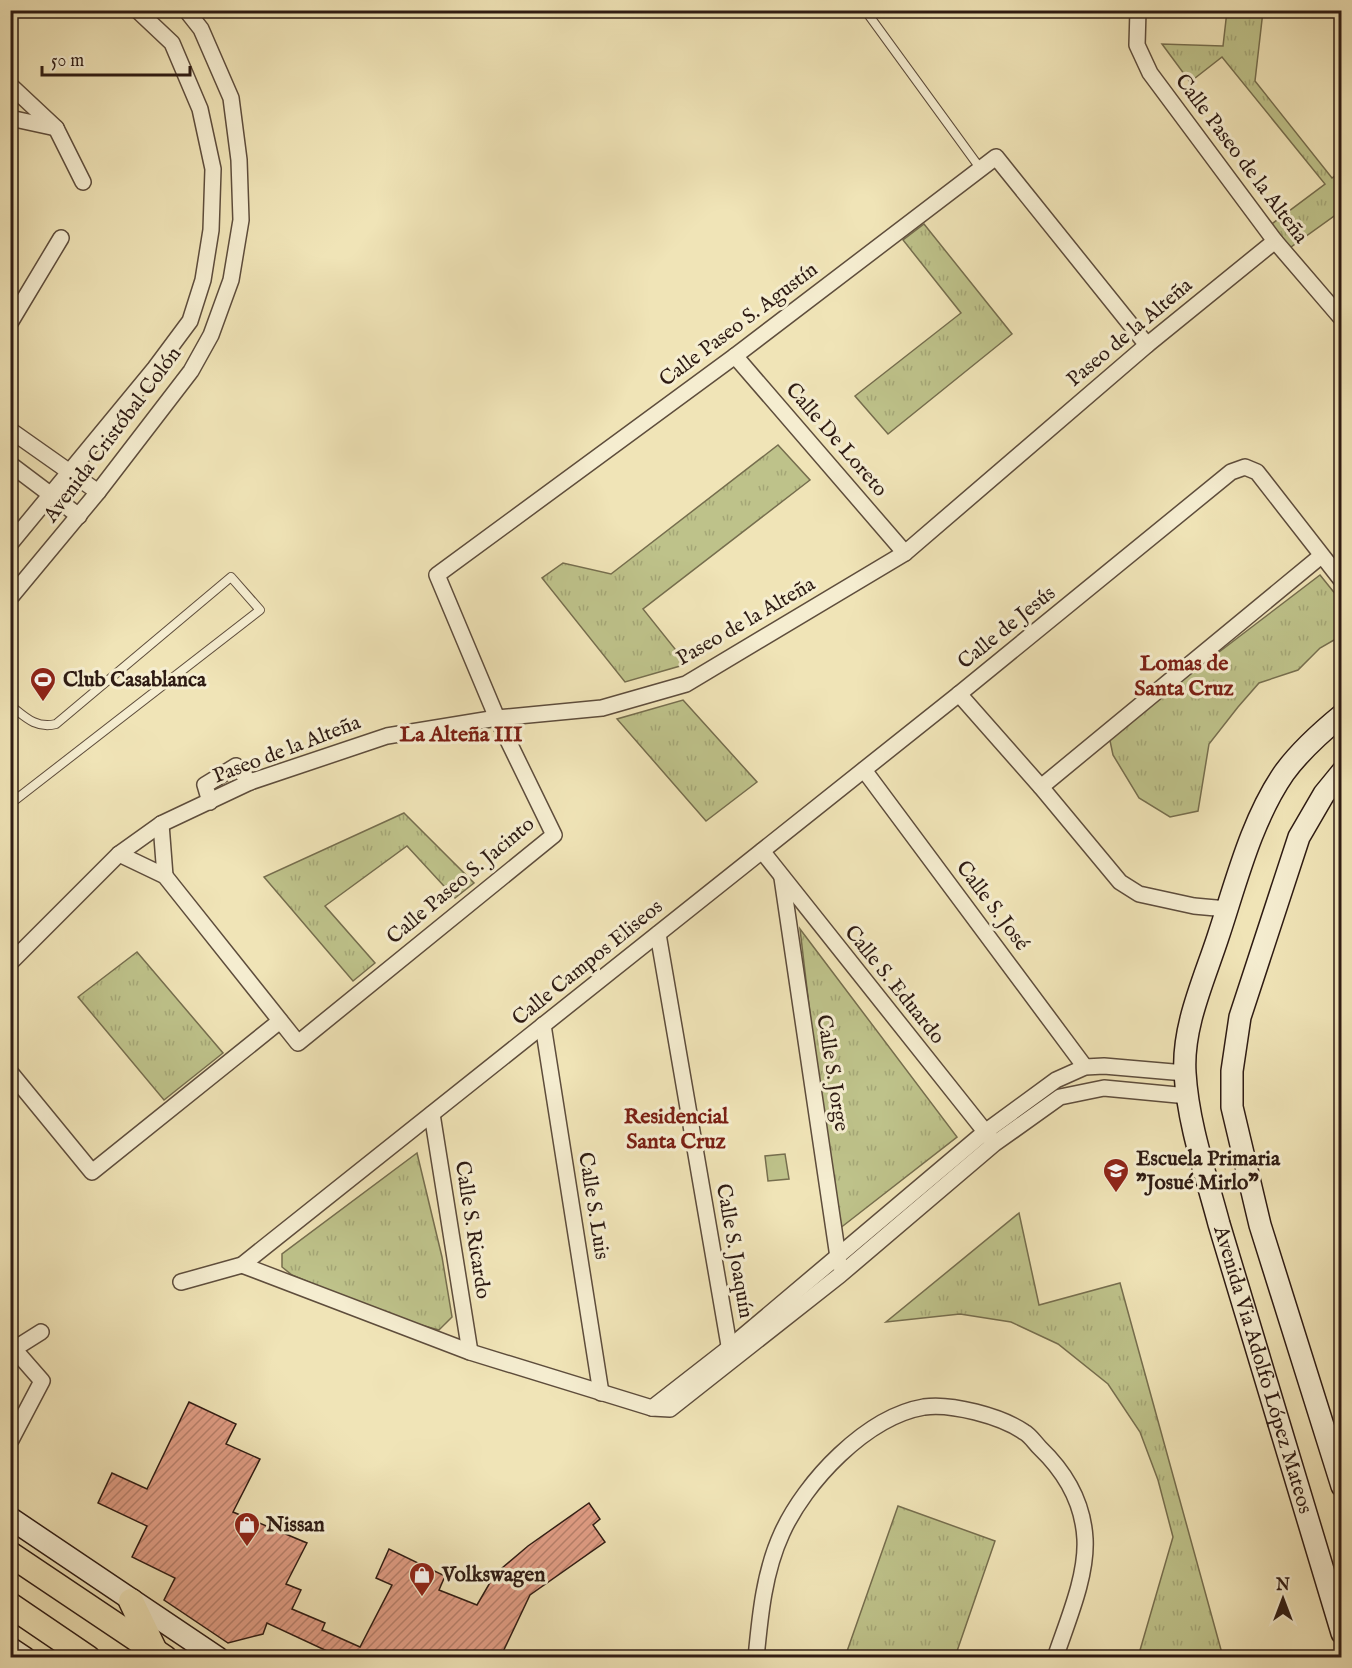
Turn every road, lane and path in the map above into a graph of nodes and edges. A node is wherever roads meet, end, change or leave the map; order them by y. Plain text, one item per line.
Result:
1 (137, 10) edge
2 (186, 10) edge
3 (865, 10) edge
4 (1138, 10) edge
5 (10, 85) edge
6 (10, 118) edge
7 (56, 128) junction
8 (980, 168) junction
9 (83, 182) dead end
10 (61, 237) dead end
11 (1275, 242) junction
12 (1341, 319) edge
13 (10, 323) edge
14 (1147, 345) junction
15 (735, 356) junction
16 (10, 430) edge
17 (10, 464) edge
18 (70, 472) junction
19 (98, 492) junction
20 (50, 495) junction
21 (79, 516) junction
22 (10, 544) edge
23 (905, 553) junction
24 (1321, 556) junction
25 (1341, 581) edge
26 (10, 598) edge
27 (959, 694) junction
28 (10, 705) edge
29 (1341, 715) edge
30 (497, 718) junction
31 (864, 770) junction
32 (1341, 772) edge
33 (1041, 787) junction
34 (10, 804) edge
35 (161, 824) junction
36 (762, 851) junction
37 (119, 854) junction
38 (165, 876) junction
39 (782, 878) junction
40 (1227, 909) junction
41 (658, 934) junction
42 (10, 963) edge
43 (280, 1021) junction
44 (543, 1025) junction
45 (1085, 1067) junction
46 (10, 1072) edge
47 (1185, 1073) junction
48 (1188, 1096) junction
49 (432, 1114) junction
50 (990, 1138) junction
51 (838, 1257) junction
52 (242, 1265) junction
53 (840, 1275) junction
54 (181, 1282) dead end
55 (42, 1332) dead end
56 (12, 1347) edge
57 (470, 1352) junction
58 (730, 1355) junction
59 (602, 1393) junction
60 (11, 1440) edge
61 (1341, 1486) edge
62 (10, 1518) edge
63 (10, 1554) edge
64 (131, 1600) junction
65 (10, 1605) edge
66 (1341, 1633) edge
67 (160, 1654) edge
68 (88, 1658) edge
69 (218, 1658) edge
70 (756, 1658) edge
71 (1055, 1658) edge

1 - 18 street, Avenida Cristóbal Colón
2 - 19 street, Avenida Cristóbal Colón
3 - 8 lane
4 - 11 street, Calle Paseo de la Alteña
5 - 7 street
6 - 7 street
7 - 9 street
8 - 14 street
8 - 15 street, Calle Paseo S. Agustín
10 - 13 street
11 - 12 street, Calle Paseo de la Alteña
11 - 14 street, Paseo de la Alteña
14 - 23 street, Paseo de la Alteña
15 - 23 street, Calle De Loreto
15 - 30 street, Calle Paseo S. Agustín
16 - 18 street
17 - 20 street
18 - 19 street
18 - 20 street, Avenida Cristóbal Colón
19 - 21 street, Avenida Cristóbal Colón
20 - 21 street
20 - 22 street, Avenida Cristóbal Colón
21 - 26 street, Avenida Cristóbal Colón
23 - 30 street, Paseo de la Alteña
24 - 25 street, Calle de Jesús
24 - 27 street, Calle de Jesús
24 - 33 street
27 - 31 street, Calle Campos Eliseos
27 - 33 street, Calle de Jesús
28 - 34 lane
29 - 40 main road, Avenida Via Adolfo López Mateos
30 - 35 street, Paseo de la Alteña
30 - 43 street, Calle Paseo S. Jacinto
31 - 36 street, Calle Campos Eliseos
31 - 45 street, Calle S. José
32 - 61 main road, Avenida Via Adolfo López Mateos
33 - 40 street, Calle de Jesús
35 - 37 street, Paseo de la Alteña
35 - 38 street
36 - 39 street, Calle S. Eduardo
36 - 41 street, Calle Campos Eliseos
37 - 38 street
37 - 42 street, Paseo de la Alteña
38 - 43 street
39 - 50 street, Calle S. Eduardo
39 - 51 street, Calle S. Jorge
40 - 47 main road, Avenida Via Adolfo López Mateos
41 - 44 street, Calle Campos Eliseos
41 - 58 street, Calle S. Joaquín
43 - 46 street
44 - 49 street, Calle Campos Eliseos
44 - 59 street, Calle S. Luis
45 - 47 street
45 - 50 street
47 - 48 main road, Avenida Via Adolfo López Mateos
48 - 50 street
48 - 66 main road, Avenida Via Adolfo López Mateos
49 - 52 street, Calle Campos Eliseos
49 - 57 street, Calle S. Ricardo
50 - 51 street
50 - 53 street
51 - 53 street, Calle S. Jorge
51 - 58 street
52 - 54 street, Calle Campos Eliseos
52 - 57 street
53 - 58 street
55 - 56 street
56 - 60 street
57 - 59 street
58 - 59 street
62 - 64 main road
63 - 67 main road
64 - 67 main road
64 - 69 main road
65 - 68 main road
70 - 71 street

